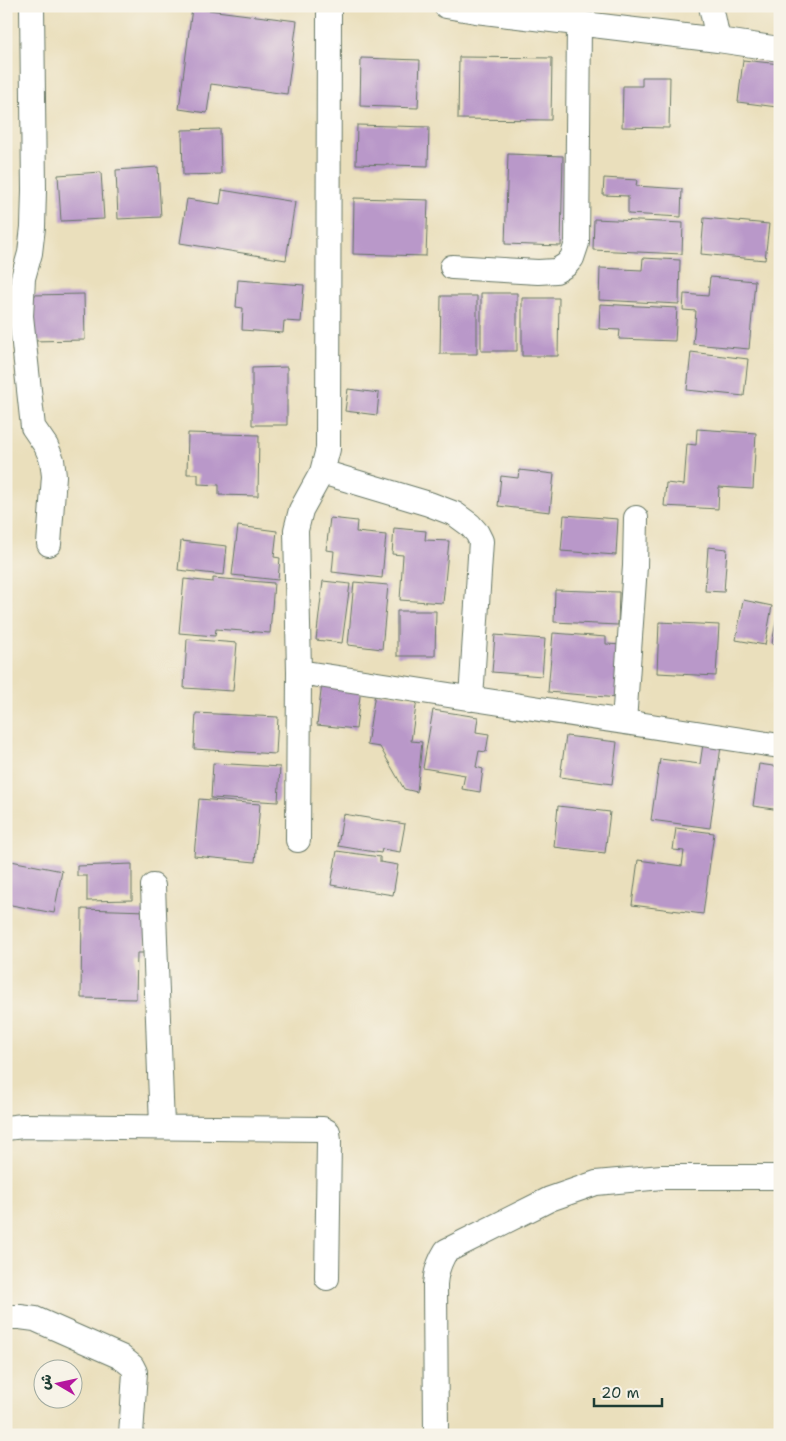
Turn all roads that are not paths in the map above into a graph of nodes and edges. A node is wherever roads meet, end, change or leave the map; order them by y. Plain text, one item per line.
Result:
1 (32, 6) edge
2 (329, 6) edge
3 (446, 6) edge
4 (711, 6) edge
5 (579, 24) junction
6 (718, 40) junction
7 (780, 49) edge
8 (452, 266) dead end
9 (322, 472) junction
10 (636, 518) dead end
11 (49, 544) dead end
12 (299, 672) junction
13 (471, 699) junction
14 (624, 722) junction
15 (780, 746) edge
16 (298, 840) dead end
17 (153, 886) dead end
18 (162, 1126) junction
19 (6, 1128) edge
20 (780, 1177) edge
21 (327, 1278) dead end
22 (6, 1317) edge
23 (131, 1435) edge
24 (436, 1435) edge

1 - 11 street
2 - 9 street
3 - 5 street
4 - 6 street
5 - 6 street
5 - 8 street
6 - 7 street
9 - 12 street
9 - 13 street
10 - 14 street
12 - 13 street
12 - 16 street
13 - 14 street
14 - 15 street
17 - 18 street
18 - 19 street
18 - 21 street
20 - 24 street
22 - 23 street

